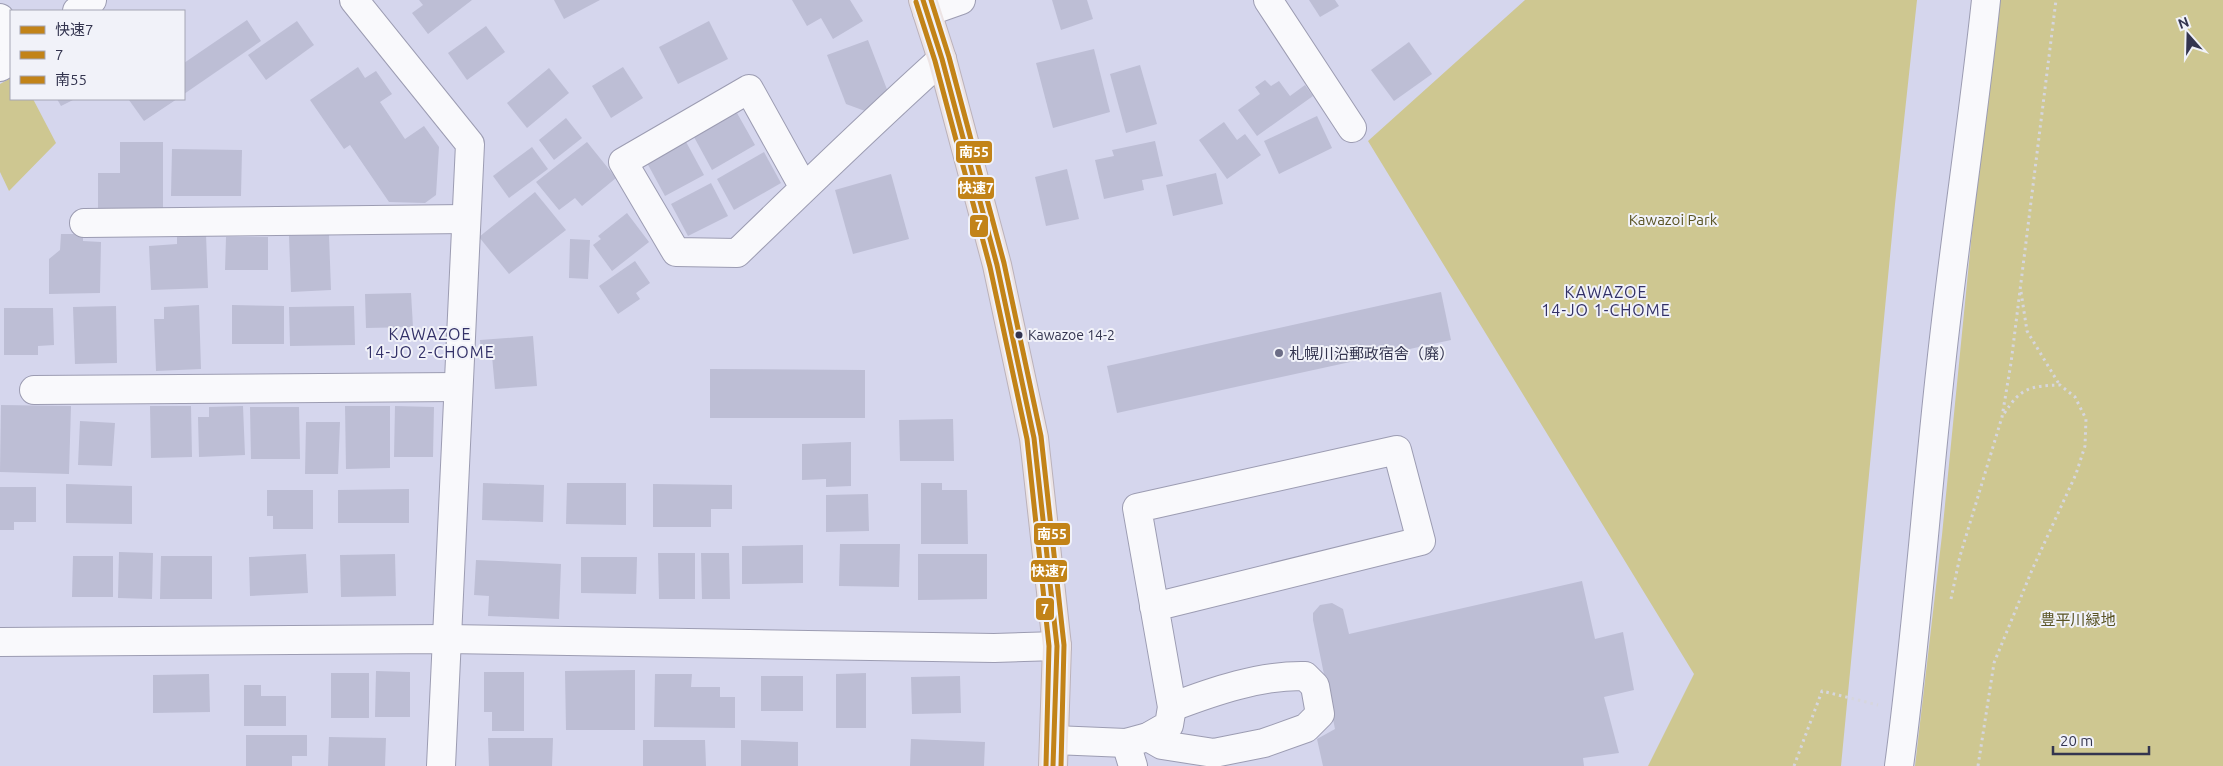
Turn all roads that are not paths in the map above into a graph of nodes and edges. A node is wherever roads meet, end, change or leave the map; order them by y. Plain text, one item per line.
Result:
1 (92, 0) edge
2 (354, 0) edge
3 (961, 0) edge
4 (1268, 0) edge
5 (1986, 0) edge
6 (925, 6) edge
7 (78, 10) edge
8 (0, 18) edge
9 (10, 40) edge
10 (942, 59) junction
11 (1352, 128) dead end
12 (804, 188) junction
13 (466, 219) junction
14 (84, 223) dead end
15 (458, 387) junction
16 (34, 390) dead end
17 (1154, 607) junction
18 (446, 640) junction
19 (0, 642) edge
20 (1057, 646) junction
21 (1172, 706) junction
22 (1136, 749) edge
23 (1053, 753) edge
24 (441, 766) edge
25 (1899, 766) edge

1 - 7 street
2 - 13 street
3 - 6 street
4 - 11 street
5 - 25 street
6 - 10 highway
8 - 9 street
10 - 12 street
10 - 20 highway
12 - 12 street
13 - 14 street
13 - 15 street
15 - 16 street
15 - 18 street
17 - 17 street
17 - 21 street
18 - 19 street
18 - 20 street
18 - 24 street
20 - 23 highway
21 - 22 street
21 - 22 street
22 - 23 street

